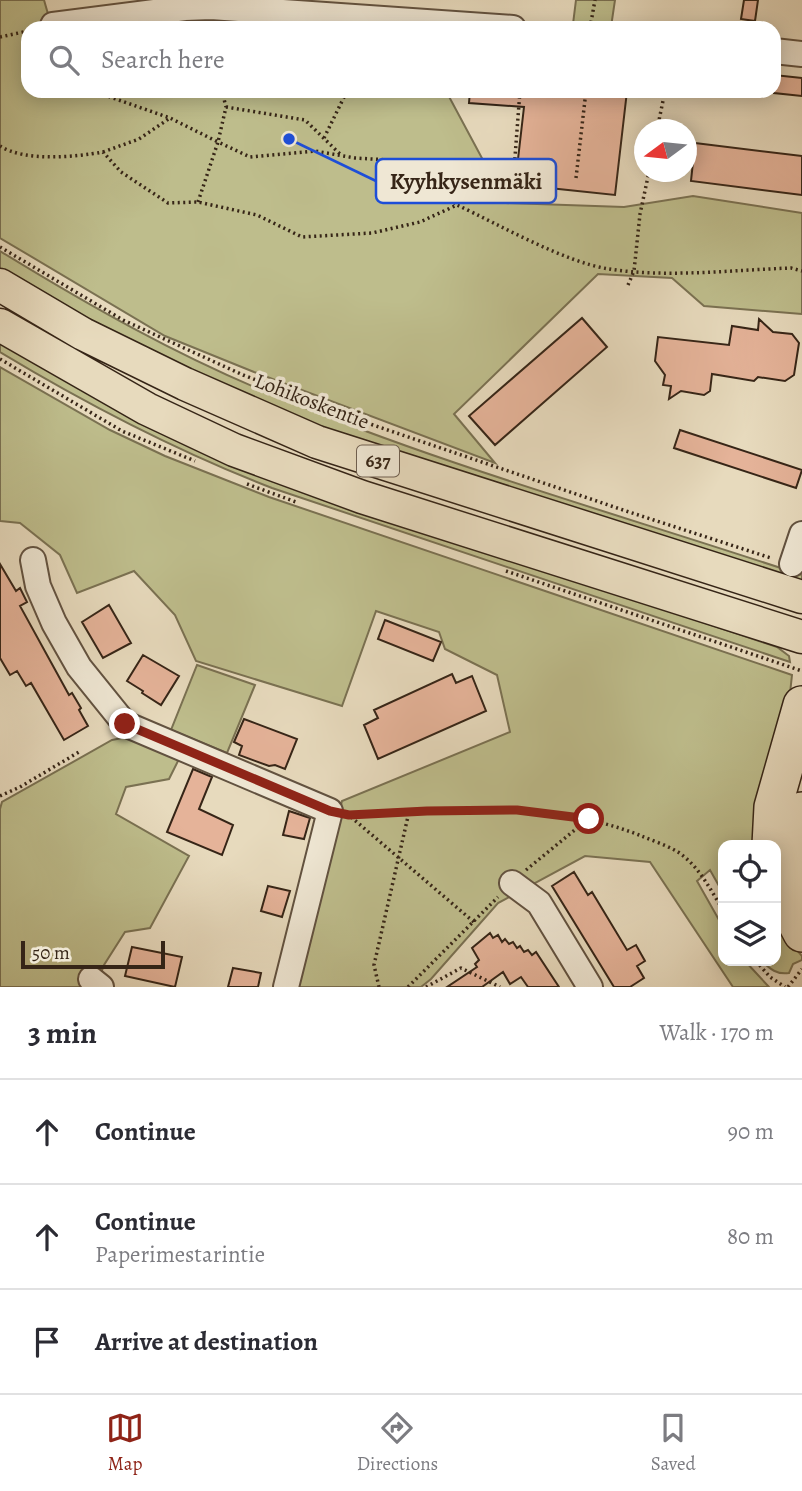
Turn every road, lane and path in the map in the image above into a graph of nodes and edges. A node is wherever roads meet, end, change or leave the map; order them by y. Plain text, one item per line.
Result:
1 (595, 0) edge
2 (84, 21) edge
3 (412, 21) edge
4 (591, 21) edge
5 (21, 32) edge
6 (0, 37) edge
7 (781, 52) edge
8 (802, 54) edge
9 (108, 98) edge
10 (224, 98) edge
11 (344, 98) edge
12 (519, 98) edge
13 (585, 98) edge
14 (664, 98) edge
15 (226, 107) junction
16 (170, 118) junction
17 (659, 119) edge
18 (324, 138) junction
19 (219, 142) junction
20 (0, 146) edge
21 (103, 152) junction
22 (341, 156) junction
23 (514, 170) dead end
24 (576, 178) dead end
25 (647, 182) edge
26 (198, 202) junction
27 (457, 205) junction
28 (0, 247) edge
29 (635, 271) junction
30 (802, 271) edge
31 (0, 285) edge
32 (628, 285) dead end
33 (0, 325) edge
34 (802, 534) edge
35 (33, 560) dead end
36 (792, 564) joint
37 (802, 597) edge
38 (802, 637) edge
39 (802, 705) edge
40 (79, 752) dead end
41 (0, 796) edge
42 (409, 811) junction
43 (802, 811) edge
44 (339, 813) junction
45 (589, 819) junction
46 (771, 840) edge
47 (399, 857) junction
48 (802, 882) edge
49 (512, 883) junction
50 (781, 891) edge
51 (719, 903) edge
52 (475, 923) junction
53 (802, 933) edge
54 (761, 966) edge
55 (802, 969) edge
56 (411, 986) edge
57 (286, 987) edge
58 (379, 987) edge
59 (426, 987) edge
60 (500, 987) edge
61 (590, 987) edge
62 (787, 987) edge

1 - 4 path
2 - 3 street
5 - 6 path
7 - 8 street
9 - 16 path
10 - 15 path
11 - 18 path
12 - 23 path
13 - 24 path
14 - 17 path
15 - 18 path
15 - 19 path
16 - 19 path
16 - 21 path
18 - 22 path
19 - 22 path
19 - 26 path
20 - 21 path
21 - 26 path
22 - 27 path
25 - 29 path
26 - 27 path
27 - 29 path
28 - 36 path, Lohikoskentie
29 - 30 path
29 - 32 path
31 - 37 main road, Lohikoskentie / 637
33 - 38 main road, 637
34 - 36 street
35 - 44 street
39 - 46 highway
40 - 41 path
42 - 44 path
42 - 45 path
42 - 47 path
43 - 48 highway
44 - 47 path
44 - 57 street
45 - 49 path
45 - 51 path
47 - 52 path
47 - 58 path
49 - 52 path
49 - 61 street
50 - 53 highway
52 - 56 path
54 - 62 path
55 - 62 path
59 - 60 path

